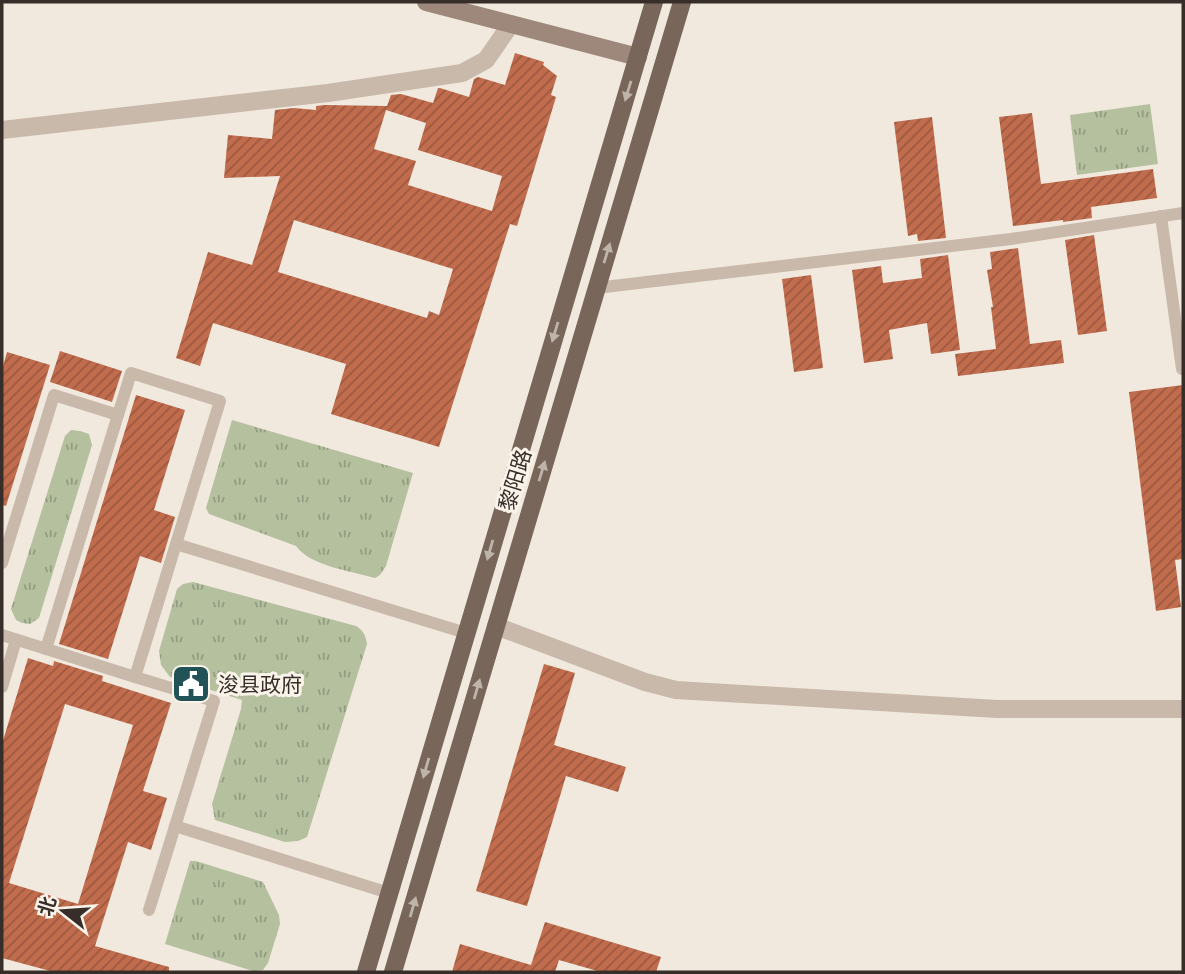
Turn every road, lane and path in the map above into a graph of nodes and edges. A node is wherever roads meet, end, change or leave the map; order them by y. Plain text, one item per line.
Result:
1 (426, 2) edge
2 (654, 2) edge
3 (681, 2) edge
4 (511, 24) junction
5 (638, 57) junction
6 (2, 130) edge
7 (1183, 213) edge
8 (1161, 216) junction
9 (596, 288) junction
10 (1182, 369) edge
11 (118, 415) junction
12 (176, 544) junction
13 (2, 564) edge
14 (496, 626) junction
15 (466, 633) junction
16 (2, 635) edge
17 (16, 640) junction
18 (46, 649) junction
19 (135, 677) junction
20 (2, 687) edge
21 (1183, 709) edge
22 (175, 826) junction
23 (389, 892) junction
24 (149, 909) dead end
25 (366, 972) edge
26 (393, 972) edge

1 - 4 street
2 - 5 main road, 黎阳路
9 -> 3 main road, 黎阳路
4 - 5 street
4 - 6 street
5 -> 15 main road, 黎阳路
7 - 8 lane
8 - 9 lane
8 - 10 lane
14 -> 9 main road, 黎阳路
11 - 12 lane
11 - 13 lane
11 - 18 lane
12 - 15 lane
12 - 19 lane
14 - 21 street
26 -> 14 main road, 黎阳路
15 -> 23 main road, 黎阳路
16 - 17 lane
17 - 18 lane
17 - 20 lane
18 - 19 lane
19 - 22 lane
22 - 23 lane
22 - 24 lane
23 - 25 main road, 黎阳路

